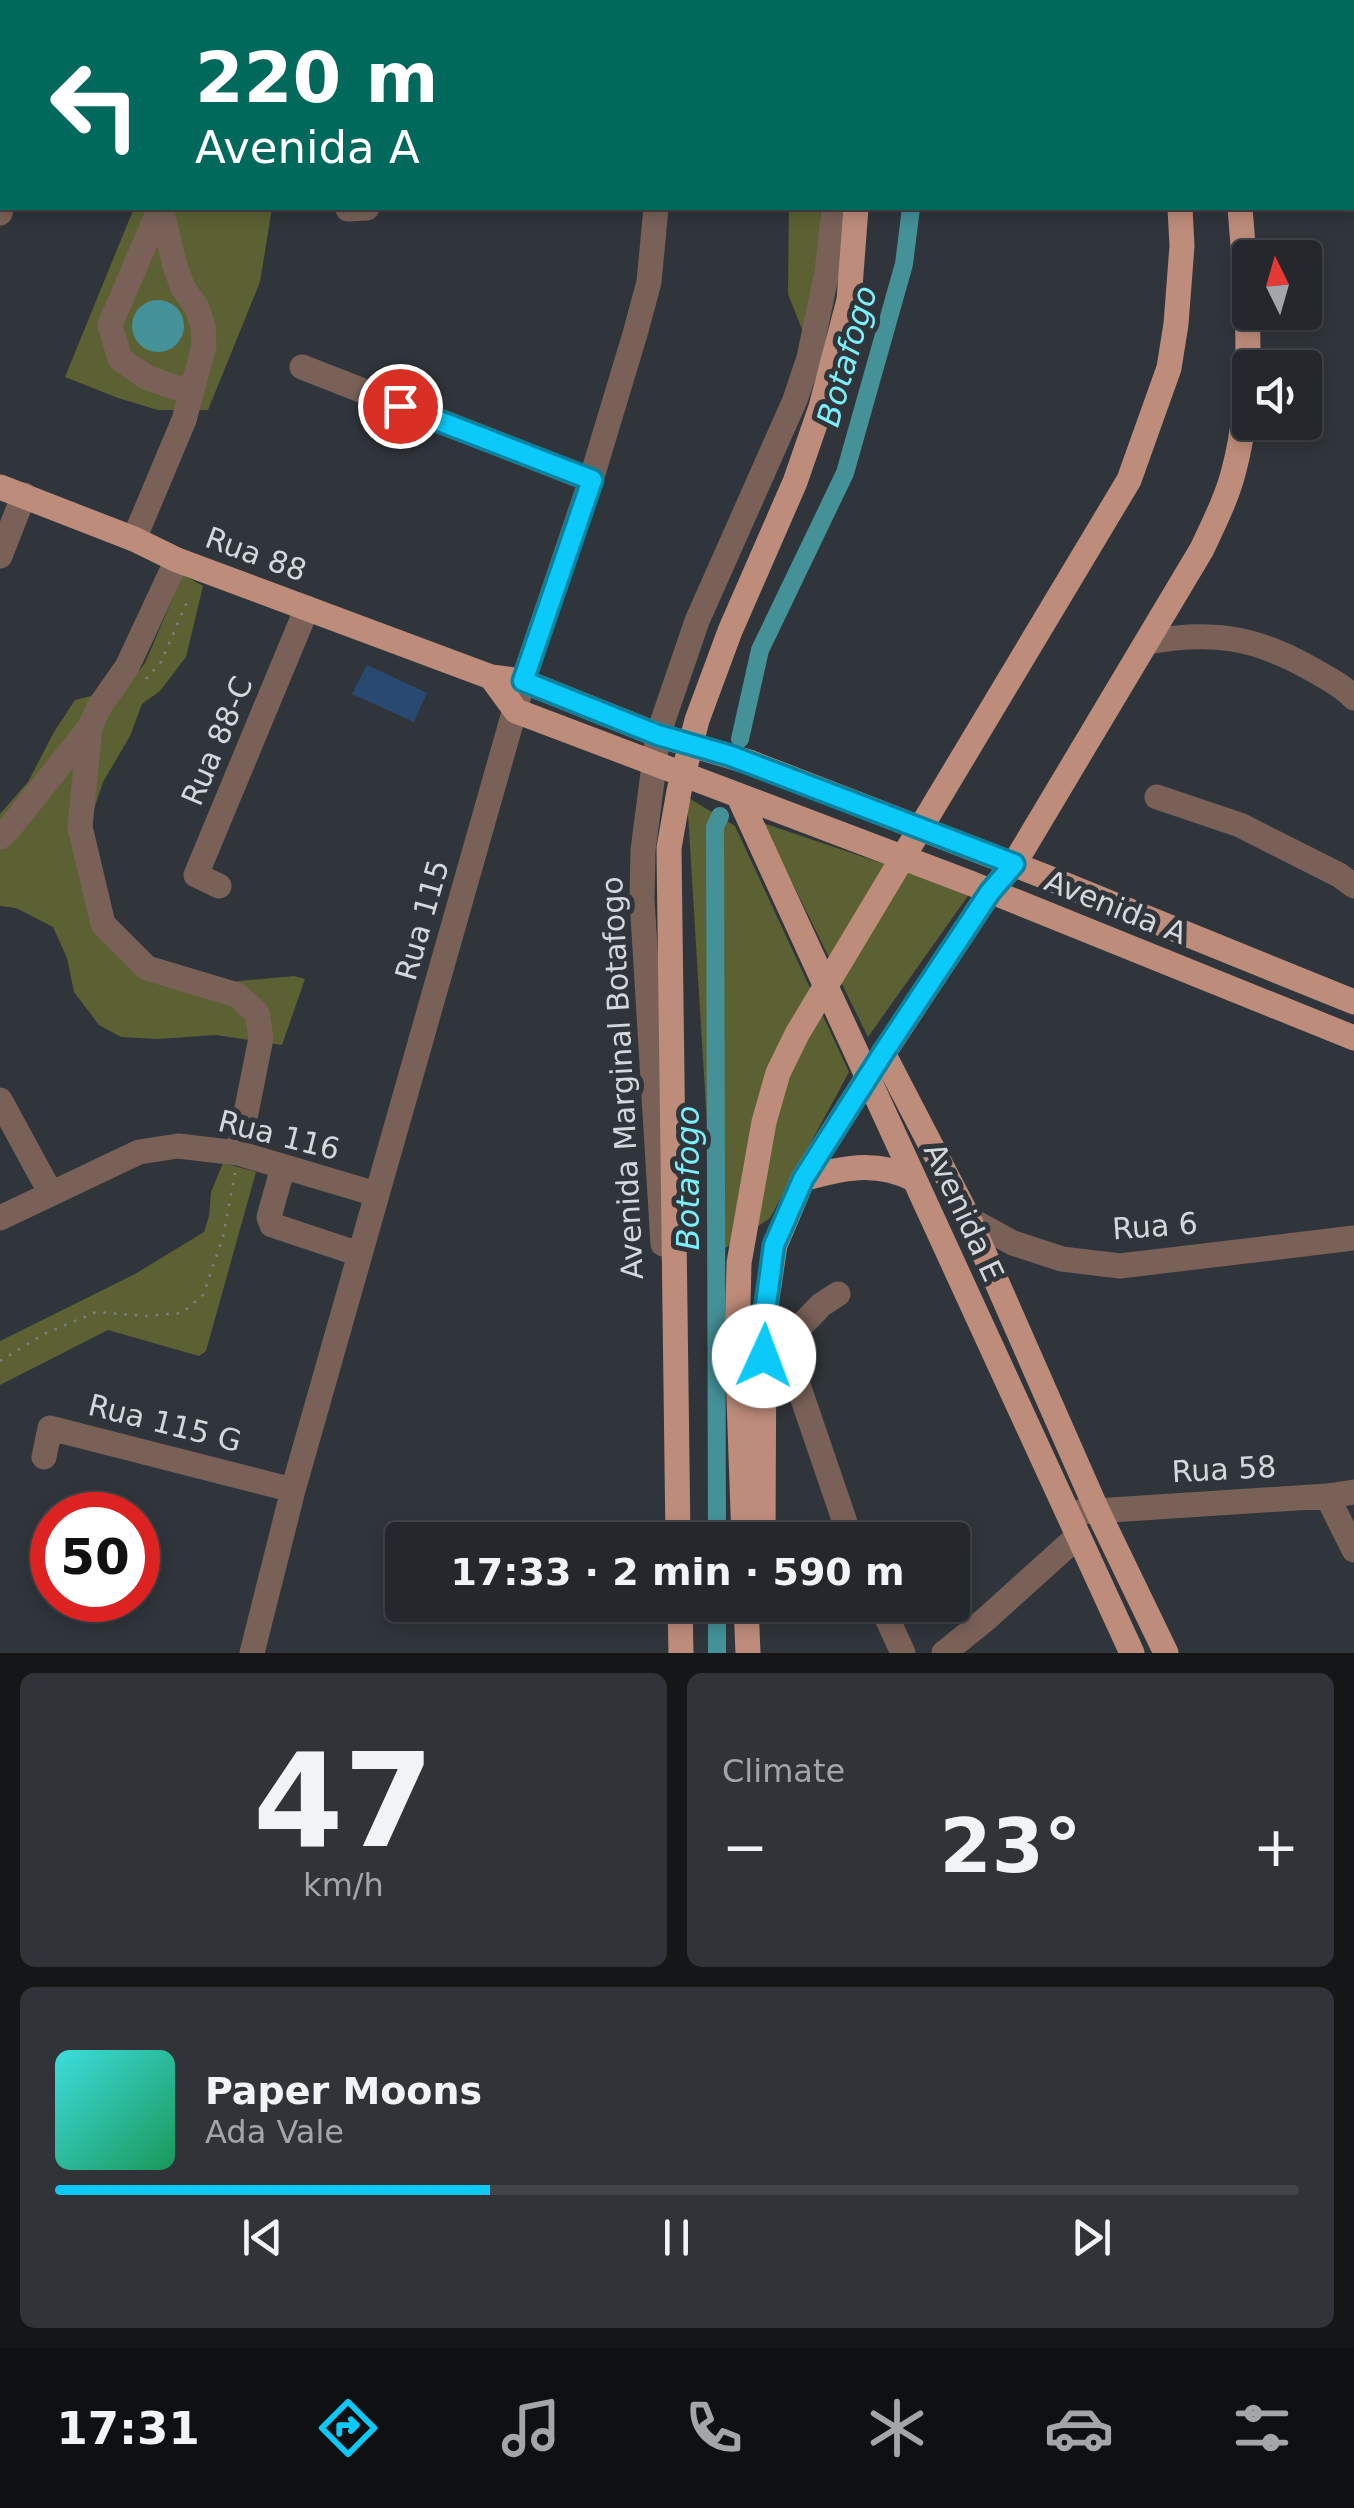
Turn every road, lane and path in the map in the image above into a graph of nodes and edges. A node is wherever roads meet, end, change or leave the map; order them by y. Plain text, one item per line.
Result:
1 (159, 210) edge
2 (161, 210) edge
3 (656, 210) edge
4 (834, 210) edge
5 (856, 210) edge
6 (1180, 210) edge
7 (1240, 210) edge
8 (302, 367) dead end
9 (191, 393) junction
10 (592, 480) junction
11 (12, 491) edge
12 (134, 538) junction
13 (0, 556) edge
14 (177, 560) junction
15 (307, 608) junction
16 (1147, 642) junction
17 (491, 677) junction
18 (523, 681) junction
19 (1354, 698) edge
20 (516, 711) junction
21 (90, 727) junction
22 (658, 735) junction
23 (655, 764) junction
24 (739, 797) junction
25 (1157, 797) dead end
26 (0, 836) edge
27 (1014, 864) junction
28 (220, 886) dead end
29 (1354, 886) edge
30 (990, 892) junction
31 (1354, 1002) edge
32 (1354, 1038) edge
33 (883, 1053) junction
34 (867, 1078) junction
35 (0, 1100) edge
36 (238, 1153) junction
37 (283, 1167) junction
38 (803, 1179) junction
39 (913, 1180) junction
40 (50, 1192) junction
41 (376, 1194) junction
42 (0, 1218) edge
43 (969, 1219) junction
44 (1354, 1238) edge
45 (359, 1254) junction
46 (838, 1294) dead end
47 (0, 1361) edge
48 (676, 1438) junction
49 (44, 1457) dead end
50 (292, 1490) junction
51 (1354, 1492) edge
52 (1327, 1496) junction
53 (1098, 1510) junction
54 (678, 1522) edge
55 (743, 1522) edge
56 (763, 1522) edge
57 (844, 1522) edge
58 (1073, 1525) junction
59 (1354, 1550) edge
60 (681, 1622) edge
61 (888, 1622) edge
62 (252, 1653) edge
63 (682, 1653) edge
64 (903, 1653) edge
65 (944, 1653) edge
66 (1132, 1653) edge
67 (1166, 1653) edge

1 - 9 street
2 - 9 street
3 - 10 street, Rua 115
4 - 22 street, Avenida Marginal Botafogo
5 - 48 main road, Avenida Marginal Botafogo
6 - 55 main road
7 - 16 main road
8 - 10 street
9 - 12 street
10 - 18 street, Rua 115
11 - 12 main road, Rua 88
11 - 13 street
12 - 14 main road, Rua 88
14 - 15 main road, Rua 88
14 - 21 street
15 - 17 main road, Rua 88
15 - 28 street, Rua 88-C
16 - 19 street
16 - 27 main road
17 - 18 main road, Rua 88
17 - 20 main road
18 - 20 street, Rua 115
18 - 22 main road, Avenida A
20 - 23 main road, Avenida A
20 - 41 street, Rua 115
21 - 26 street
21 - 36 street
22 - 23 street, Avenida Marginal Botafogo
22 - 27 main road, Avenida A
23 - 24 main road, Avenida A
23 - 48 street, Avenida Marginal Botafogo
24 - 30 main road, Avenida A
24 - 34 main road, Avenida E
25 - 29 street
27 - 30 main road
27 - 31 main road, Avenida A
30 - 32 main road, Avenida A
30 - 33 main road
33 - 34 main road
33 - 43 main road, Avenida E
34 - 38 main road
34 - 39 main road, Avenida E
35 - 40 street
36 - 37 street, Rua 116
36 - 40 street, Rua 116
36 - 47 path
37 - 41 street, Rua 116
37 - 45 street
38 - 39 main road
38 - 56 main road
39 - 58 main road, Avenida E
40 - 42 street, Rua 116
41 - 45 street, Rua 115
43 - 44 street, Rua 6
43 - 53 main road, Avenida E
45 - 50 street, Rua 115
46 - 57 street
48 - 54 main road, Avenida Marginal Botafogo
49 - 50 street, Rua 115 G
50 - 62 street, Rua 115
51 - 52 street, Rua 58
52 - 53 street, Rua 58
52 - 59 street
53 - 58 street, Rua 58
53 - 67 main road, Avenida E
58 - 65 street
58 - 66 main road, Avenida E
60 - 63 main road
61 - 64 street

